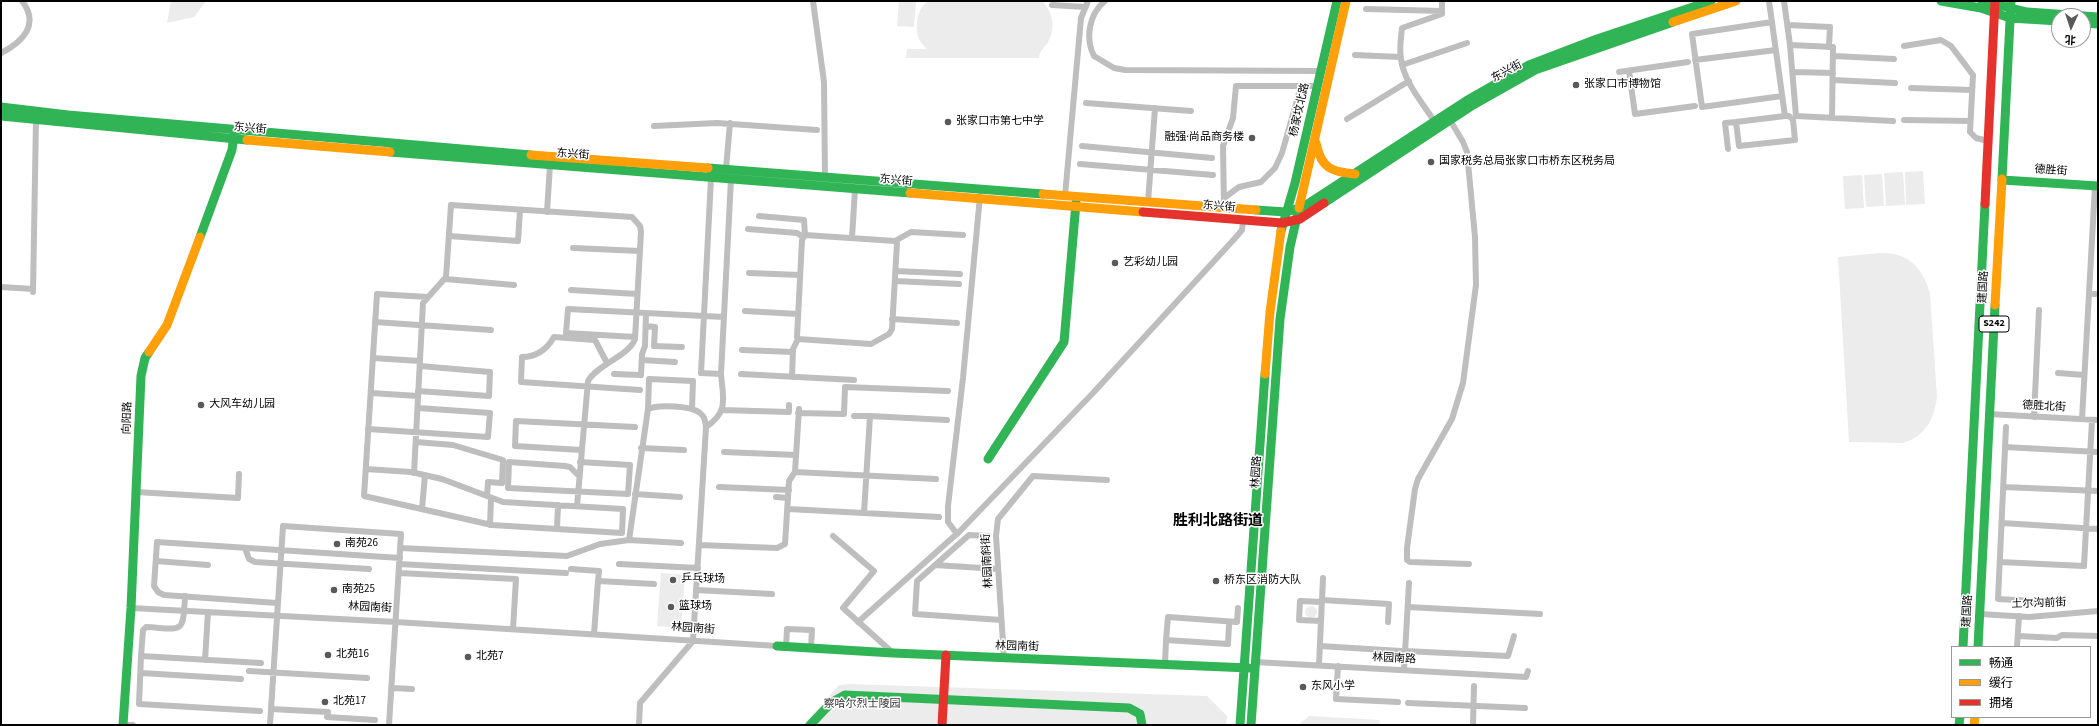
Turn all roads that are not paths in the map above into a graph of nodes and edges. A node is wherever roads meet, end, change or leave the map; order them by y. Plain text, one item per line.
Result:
1 (22, 1) edge
2 (813, 1) edge
3 (1105, 1) edge
4 (1337, 1) edge
5 (1346, 1) edge
6 (1442, 1) edge
7 (1711, 1) edge
8 (1736, 1) edge
9 (1769, 1) edge
10 (1784, 1) edge
11 (1941, 1) edge
12 (1982, 1) edge
13 (1087, 4) edge
14 (1052, 5) dead end
15 (1994, 6) edge
16 (1366, 9) dead end
17 (2010, 9) edge
18 (1442, 11) junction
19 (2098, 17) edge
20 (2051, 19) edge
21 (1772, 22) junction
22 (1788, 25) junction
23 (1467, 43) dead end
24 (1790, 45) junction
25 (1904, 46) dead end
26 (1829, 47) junction
27 (1776, 50) junction
28 (1, 53) edge
29 (1356, 55) dead end
30 (1834, 56) junction
31 (1400, 57) junction
32 (1894, 59) dead end
33 (1695, 60) junction
34 (1688, 62) dead end
35 (1402, 65) junction
36 (1321, 71) junction
37 (1629, 71) junction
38 (1619, 72) dead end
39 (1793, 72) junction
40 (1833, 73) junction
41 (1833, 80) junction
42 (1408, 81) junction
43 (1895, 83) dead end
44 (1301, 86) junction
45 (1317, 86) junction
46 (1911, 88) dead end
47 (1972, 90) junction
48 (1782, 96) junction
49 (1086, 103) dead end
50 (1695, 106) dead end
51 (1, 107) edge
52 (1155, 108) junction
53 (1191, 111) dead end
54 (1, 116) edge
55 (36, 116) junction
56 (1785, 116) junction
57 (1448, 117) junction
58 (1832, 118) junction
59 (1347, 119) dead end
60 (1904, 120) dead end
61 (1434, 121) junction
62 (1970, 121) junction
63 (1736, 122) junction
64 (1893, 122) dead end
65 (730, 123) junction
66 (654, 126) dead end
67 (817, 130) dead end
68 (234, 134) junction
69 (1315, 138) junction
70 (1988, 141) junction
71 (1082, 146) dead end
72 (1728, 149) dead end
73 (1152, 153) junction
74 (1212, 158) dead end
75 (550, 160) junction
76 (1080, 164) dead end
77 (712, 168) junction
78 (729, 169) junction
79 (1150, 170) junction
80 (1355, 174) junction
81 (1213, 175) dead end
82 (825, 177) junction
83 (711, 178) junction
84 (731, 179) junction
85 (856, 179) junction
86 (2002, 180) junction
87 (2096, 186) edge
88 (855, 189) junction
89 (981, 189) junction
90 (1065, 196) junction
91 (1077, 197) junction
92 (1224, 198) junction
93 (980, 200) junction
94 (1148, 202) junction
95 (1076, 207) junction
96 (1224, 207) junction
97 (1317, 208) junction
98 (1298, 209) junction
99 (520, 210) junction
100 (547, 212) junction
101 (1286, 212) junction
102 (759, 216) dead end
103 (1243, 221) junction
104 (1295, 221) junction
105 (1282, 223) junction
106 (748, 230) dead end
107 (963, 235) dead end
108 (449, 236) junction
109 (804, 236) junction
110 (852, 238) junction
111 (895, 241) junction
112 (1290, 247) junction
113 (573, 248) dead end
114 (640, 251) junction
115 (896, 271) junction
116 (750, 273) dead end
117 (960, 274) dead end
118 (800, 275) junction
119 (445, 279) junction
120 (896, 281) junction
121 (959, 284) dead end
122 (514, 285) dead end
123 (1, 287) edge
124 (571, 290) dead end
125 (637, 294) junction
126 (428, 297) junction
127 (2039, 310) dead end
128 (745, 311) dead end
129 (636, 313) junction
130 (646, 313) junction
131 (798, 314) junction
132 (704, 316) junction
133 (724, 317) junction
134 (892, 319) junction
135 (375, 322) junction
136 (957, 323) dead end
137 (422, 325) junction
138 (646, 326) junction
139 (491, 330) dead end
140 (635, 337) junction
141 (798, 339) junction
142 (682, 347) dead end
143 (742, 350) dead end
144 (793, 352) junction
145 (373, 358) junction
146 (642, 360) junction
147 (675, 362) dead end
148 (607, 363) junction
149 (420, 364) junction
150 (2058, 373) dead end
151 (614, 374) dead end
152 (721, 374) junction
153 (741, 374) dead end
154 (2084, 375) junction
155 (792, 376) junction
156 (854, 380) dead end
157 (587, 386) junction
158 (640, 390) dead end
159 (948, 391) dead end
160 (371, 393) junction
161 (418, 394) junction
162 (790, 405) dead end
163 (418, 408) junction
164 (648, 409) junction
165 (692, 409) junction
166 (722, 410) junction
167 (1990, 414) junction
168 (854, 416) dead end
169 (870, 416) junction
170 (2034, 416) junction
171 (2082, 419) junction
172 (947, 420) dead end
173 (2095, 420) edge
174 (583, 425) junction
175 (635, 427) dead end
176 (706, 427) junction
177 (2006, 427) dead end
178 (368, 429) junction
179 (416, 432) junction
180 (416, 442) junction
181 (2005, 447) junction
182 (641, 448) junction
183 (581, 450) junction
184 (684, 450) dead end
185 (2090, 451) junction
186 (724, 452) dead end
187 (2098, 452) edge
188 (796, 455) junction
189 (988, 459) dead end
190 (580, 462) junction
191 (366, 469) junction
192 (795, 472) junction
193 (414, 473) junction
194 (239, 474) dead end
195 (425, 475) junction
196 (866, 475) junction
197 (579, 476) junction
198 (936, 479) dead end
199 (1107, 480) dead end
200 (2004, 486) junction
201 (720, 487) dead end
202 (789, 490) junction
203 (2088, 491) junction
204 (2098, 491) edge
205 (136, 492) junction
206 (578, 492) junction
207 (635, 494) junction
208 (680, 496) dead end
209 (489, 497) junction
210 (776, 497) dead end
211 (788, 498) junction
212 (558, 505) junction
213 (577, 506) junction
214 (422, 509) junction
215 (788, 509) junction
216 (864, 513) junction
217 (939, 516) dead end
218 (2002, 524) junction
219 (490, 525) junction
220 (2086, 528) junction
221 (557, 529) junction
222 (2098, 529) edge
223 (957, 534) junction
224 (832, 536) dead end
225 (988, 536) dead end
226 (629, 540) junction
227 (681, 544) dead end
228 (699, 545) junction
229 (245, 548) junction
230 (400, 548) junction
231 (281, 551) junction
232 (156, 561) junction
233 (244, 561) dead end
234 (399, 561) junction
235 (255, 562) junction
236 (2000, 562) junction
237 (280, 564) junction
238 (619, 564) dead end
239 (1469, 564) dead end
240 (208, 565) dead end
241 (936, 565) junction
242 (369, 568) dead end
243 (698, 568) junction
244 (998, 569) junction
245 (399, 573) junction
246 (1323, 578) dead end
247 (598, 581) junction
248 (1409, 583) dead end
249 (654, 584) dead end
250 (696, 590) junction
251 (772, 594) dead end
252 (185, 596) junction
253 (1322, 601) junction
254 (2052, 602) dead end
255 (277, 603) junction
256 (1408, 607) junction
257 (131, 608) junction
258 (1238, 608) dead end
259 (184, 610) junction
260 (2098, 611) edge
261 (208, 612) junction
262 (1540, 614) dead end
263 (1980, 614) junction
264 (276, 615) junction
265 (2019, 616) junction
266 (1002, 620) junction
267 (1321, 621) junction
268 (396, 622) junction
269 (858, 622) junction
270 (1388, 622) dead end
271 (1229, 626) dead end
272 (513, 629) junction
273 (594, 634) junction
274 (1514, 636) dead end
275 (2018, 636) junction
276 (2098, 636) edge
277 (1166, 640) junction
278 (693, 641) junction
279 (781, 646) junction
280 (1320, 646) junction
281 (1963, 646) edge
282 (1978, 646) edge
283 (2017, 646) edge
284 (811, 648) junction
285 (1403, 651) junction
286 (893, 653) junction
287 (142, 656) junction
288 (946, 656) junction
289 (1004, 658) junction
290 (205, 660) junction
291 (261, 663) dead end
292 (1165, 665) junction
293 (1254, 665) junction
294 (1319, 665) junction
295 (1338, 666) junction
296 (1243, 668) junction
297 (1404, 670) junction
298 (249, 671) dead end
299 (1528, 671) dead end
300 (273, 672) junction
301 (141, 674) junction
302 (367, 678) dead end
303 (241, 679) dead end
304 (1474, 686) dead end
305 (392, 688) junction
306 (412, 689) dead end
307 (944, 700) junction
308 (1398, 702) dead end
309 (1408, 703) dead end
310 (1474, 706) junction
311 (1525, 708) dead end
312 (271, 709) junction
313 (260, 711) dead end
314 (376, 720) dead end
315 (123, 725) edge
316 (133, 725) edge
317 (270, 725) edge
318 (389, 725) edge
319 (639, 725) edge
320 (810, 725) edge
321 (942, 725) edge
322 (1142, 725) edge
323 (1240, 725) edge
324 (1251, 725) edge
325 (1473, 725) edge

1 - 28 street
2 - 82 street
3 - 36 street
4 - 36 main road, 杨家坟北路
5 - 69 main road, 杨家坟北路
6 - 18 street
7 - 57 main road, 东兴街
8 - 57 main road, 东兴街
9 - 21 street
10 - 22 street
11 - 15 main road
12 - 15 main road
13 - 14 street
13 - 90 street
15 - 17 main road
15 - 70 main road, 建国路 / S242
16 - 18 street
17 - 19 main road
17 - 20 main road
17 - 86 main road, 建国路 / S242
18 - 31 street
21 - 27 street
21 - 33 street
22 - 24 street
22 - 26 street
23 - 35 street
24 - 26 street
24 - 39 street
25 - 47 street
26 - 30 street
27 - 33 street
27 - 48 street
29 - 31 street
30 - 32 street
30 - 40 street
31 - 35 street
33 - 48 street
34 - 37 street
35 - 42 street
36 - 45 main road, 杨家坟北路
37 - 38 street
37 - 50 street
39 - 40 street
39 - 58 street
40 - 41 street
41 - 43 street
41 - 58 street
42 - 59 street
42 - 61 street
44 - 45 street
44 - 92 street
44 - 92 street
45 - 101 main road, 杨家坟北路
46 - 47 street
47 - 62 street
48 - 56 street
49 - 52 street
51 - 55 main road, 东兴街
52 - 53 street
52 - 73 street
54 - 55 main road, 东兴街
55 - 68 main road, 东兴街
55 - 123 street
56 - 63 street
56 - 63 street
57 - 61 main road, 东兴街
57 - 97 main road, 东兴街
57 - 239 street
58 - 64 street
60 - 62 street
61 - 80 main road, 东兴街
62 - 70 street
63 - 72 street
65 - 66 street
65 - 67 street
65 - 78 street
68 - 75 main road, 东兴街
68 - 205 main road, 向阳路
69 - 80 main road
69 - 98 main road, 杨家坟北路
70 - 281 main road, 建国路 / S242
71 - 73 street
73 - 74 street
73 - 79 street
75 - 77 main road, 东兴街
75 - 83 main road, 东兴街
75 - 100 street
76 - 79 street
77 - 78 main road, 东兴街
77 - 83 main road
78 - 82 main road, 东兴街
78 - 84 main road
79 - 81 street
79 - 94 street
80 - 98 main road, 东兴街
82 - 85 main road, 东兴街
83 - 84 main road, 东兴街
83 - 132 street
84 - 88 main road, 东兴街
84 - 133 street
85 - 88 main road
85 - 89 main road, 东兴街
86 - 87 main road, 德胜街
86 - 167 main road, 建国路 / S242
87 - 154 street
88 - 93 main road, 东兴街
88 - 110 street
89 - 90 main road, 东兴街
89 - 93 street
90 - 91 main road, 东兴街
91 - 94 main road, 东兴街
91 - 95 main road
92 - 96 street
93 - 95 main road, 东兴街
93 - 223 street
94 - 96 main road, 东兴街
95 - 103 main road, 东兴街
95 - 189 main road
96 - 101 main road, 东兴街
97 - 104 main road, 东兴街
97 - 112 main road
98 - 101 main road, 东兴街
98 - 104 main road, 杨家坟北路
99 - 100 street
99 - 108 street
99 - 108 street
100 - 114 street
101 - 105 main road, 杨家坟北路
102 - 109 street
103 - 105 main road, 东兴街
103 - 223 street
104 - 105 main road, 东兴街
104 - 112 main road, 林园路
105 - 296 main road, 林园路
106 - 109 street
107 - 111 street
108 - 119 street
109 - 110 street
109 - 118 street
110 - 111 street
111 - 115 street
112 - 293 main road, 林园路
113 - 114 street
114 - 125 street
115 - 117 street
115 - 120 street
116 - 118 street
118 - 131 street
119 - 122 street
119 - 126 street
120 - 121 street
120 - 134 street
124 - 125 street
125 - 129 street
126 - 135 street
126 - 137 street
127 - 170 street
128 - 131 street
129 - 130 street
129 - 140 street
129 - 140 street
130 - 132 street
130 - 138 street
131 - 141 street
132 - 133 street
132 - 152 street
133 - 152 street
134 - 136 street
134 - 141 street
135 - 137 street
135 - 145 street
137 - 139 street
137 - 149 street
138 - 142 street
138 - 146 street
140 - 148 street
141 - 144 street
143 - 144 street
144 - 155 street
145 - 149 street
145 - 160 street
146 - 147 street
146 - 151 street
148 - 157 street
148 - 157 street
149 - 161 street
149 - 161 street
150 - 154 street
152 - 166 street
153 - 155 street
154 - 171 street
155 - 156 street
157 - 158 street
157 - 174 street
159 - 188 street
160 - 161 street
160 - 178 street
161 - 163 street
162 - 166 street
163 - 179 street
163 - 179 street
164 - 165 street
164 - 165 street
164 - 182 street
165 - 176 street
166 - 176 street
167 - 170 street, 德胜北街
167 - 263 main road, 建国路 / S242
168 - 169 street
169 - 172 street
169 - 196 street
170 - 171 street, 德胜北街
171 - 173 street, 德胜北街
173 - 185 street
174 - 175 street
174 - 183 street
174 - 183 street
176 - 228 street
177 - 181 street
178 - 179 street
178 - 191 street
179 - 180 street
180 - 193 street
180 - 209 street
181 - 185 street
181 - 200 street
182 - 184 street
182 - 207 street
183 - 190 street
185 - 187 street
185 - 203 street
186 - 188 street
188 - 192 street
190 - 197 street
190 - 206 street
191 - 193 street
191 - 214 street
192 - 196 street
192 - 202 street
193 - 195 street
194 - 205 street
195 - 209 street
195 - 214 street
196 - 198 street
196 - 216 street
197 - 206 street
197 - 206 street
199 - 244 street, 林园南斜街
200 - 203 street
200 - 218 street
201 - 202 street
202 - 211 street
203 - 204 street
203 - 220 street
205 - 257 main road, 向阳路
206 - 213 street
207 - 208 street
207 - 226 street
209 - 212 street
209 - 219 street
210 - 211 street
211 - 215 street
212 - 213 street
212 - 221 street
213 - 221 street
214 - 219 street
215 - 216 street
215 - 228 street
216 - 217 street
218 - 220 street
218 - 236 street
219 - 221 street
220 - 222 street
220 - 236 street
223 - 269 street
224 - 269 street
225 - 241 street
226 - 227 street
226 - 230 street
228 - 243 street
229 - 231 street
229 - 232 street
229 - 235 street
230 - 231 street
230 - 234 street
231 - 234 street
231 - 237 street
232 - 240 street
232 - 252 street
233 - 235 street
234 - 245 street
234 - 247 street
235 - 237 street
236 - 254 street
237 - 242 street
237 - 255 street
238 - 243 street
241 - 244 street
241 - 266 street
243 - 250 street
244 - 266 street, 林园南斜街
245 - 268 street
245 - 272 street
246 - 253 street
247 - 249 street
247 - 273 street
248 - 256 street
250 - 251 street
250 - 278 street
252 - 255 street
252 - 259 street
253 - 267 street
253 - 267 street
253 - 270 street
255 - 264 street
256 - 262 street
256 - 285 street
257 - 259 street, 林园南街
257 - 315 main road, 向阳路
258 - 277 street
259 - 261 street, 林园南街
259 - 287 street
260 - 265 street, 土尔沟前街
261 - 264 street, 林园南街
261 - 290 street
263 - 265 street, 土尔沟前街
263 - 282 main road, 建国路 / S242
264 - 268 street, 林园南街
264 - 300 street
265 - 275 street
266 - 289 street, 林园南斜街
267 - 280 street
268 - 272 street, 林园南街
268 - 305 street
269 - 286 street
271 - 277 street
272 - 273 street, 林园南街
273 - 278 street, 林园南街
274 - 285 street
275 - 276 street
275 - 283 street
277 - 292 street
278 - 279 street, 林园南街
278 - 319 street
279 - 284 main road, 林园南街
279 - 284 street
280 - 285 street
280 - 294 street
284 - 286 main road, 林园南街
285 - 297 street
286 - 288 main road, 林园南街
287 - 290 street
287 - 301 street
288 - 289 main road, 林园南街
288 - 307 main road
289 - 292 main road, 林园南街
290 - 291 street
292 - 296 main road, 林园南街
293 - 294 street, 林园南路
293 - 296 main road, 林园南街
293 - 324 main road, 林园路
294 - 295 street, 林园南路
295 - 297 street, 林园南路
295 - 308 street
296 - 323 main road, 林园路
297 - 299 street, 林园南路
298 - 300 street
300 - 302 street
300 - 312 street
301 - 303 street
301 - 313 street
304 - 310 street
305 - 306 street
305 - 318 street
307 - 320 main road
307 - 321 main road
307 - 322 main road
309 - 310 street
310 - 311 street
310 - 325 street
312 - 314 street
312 - 317 street
315 - 316 street

